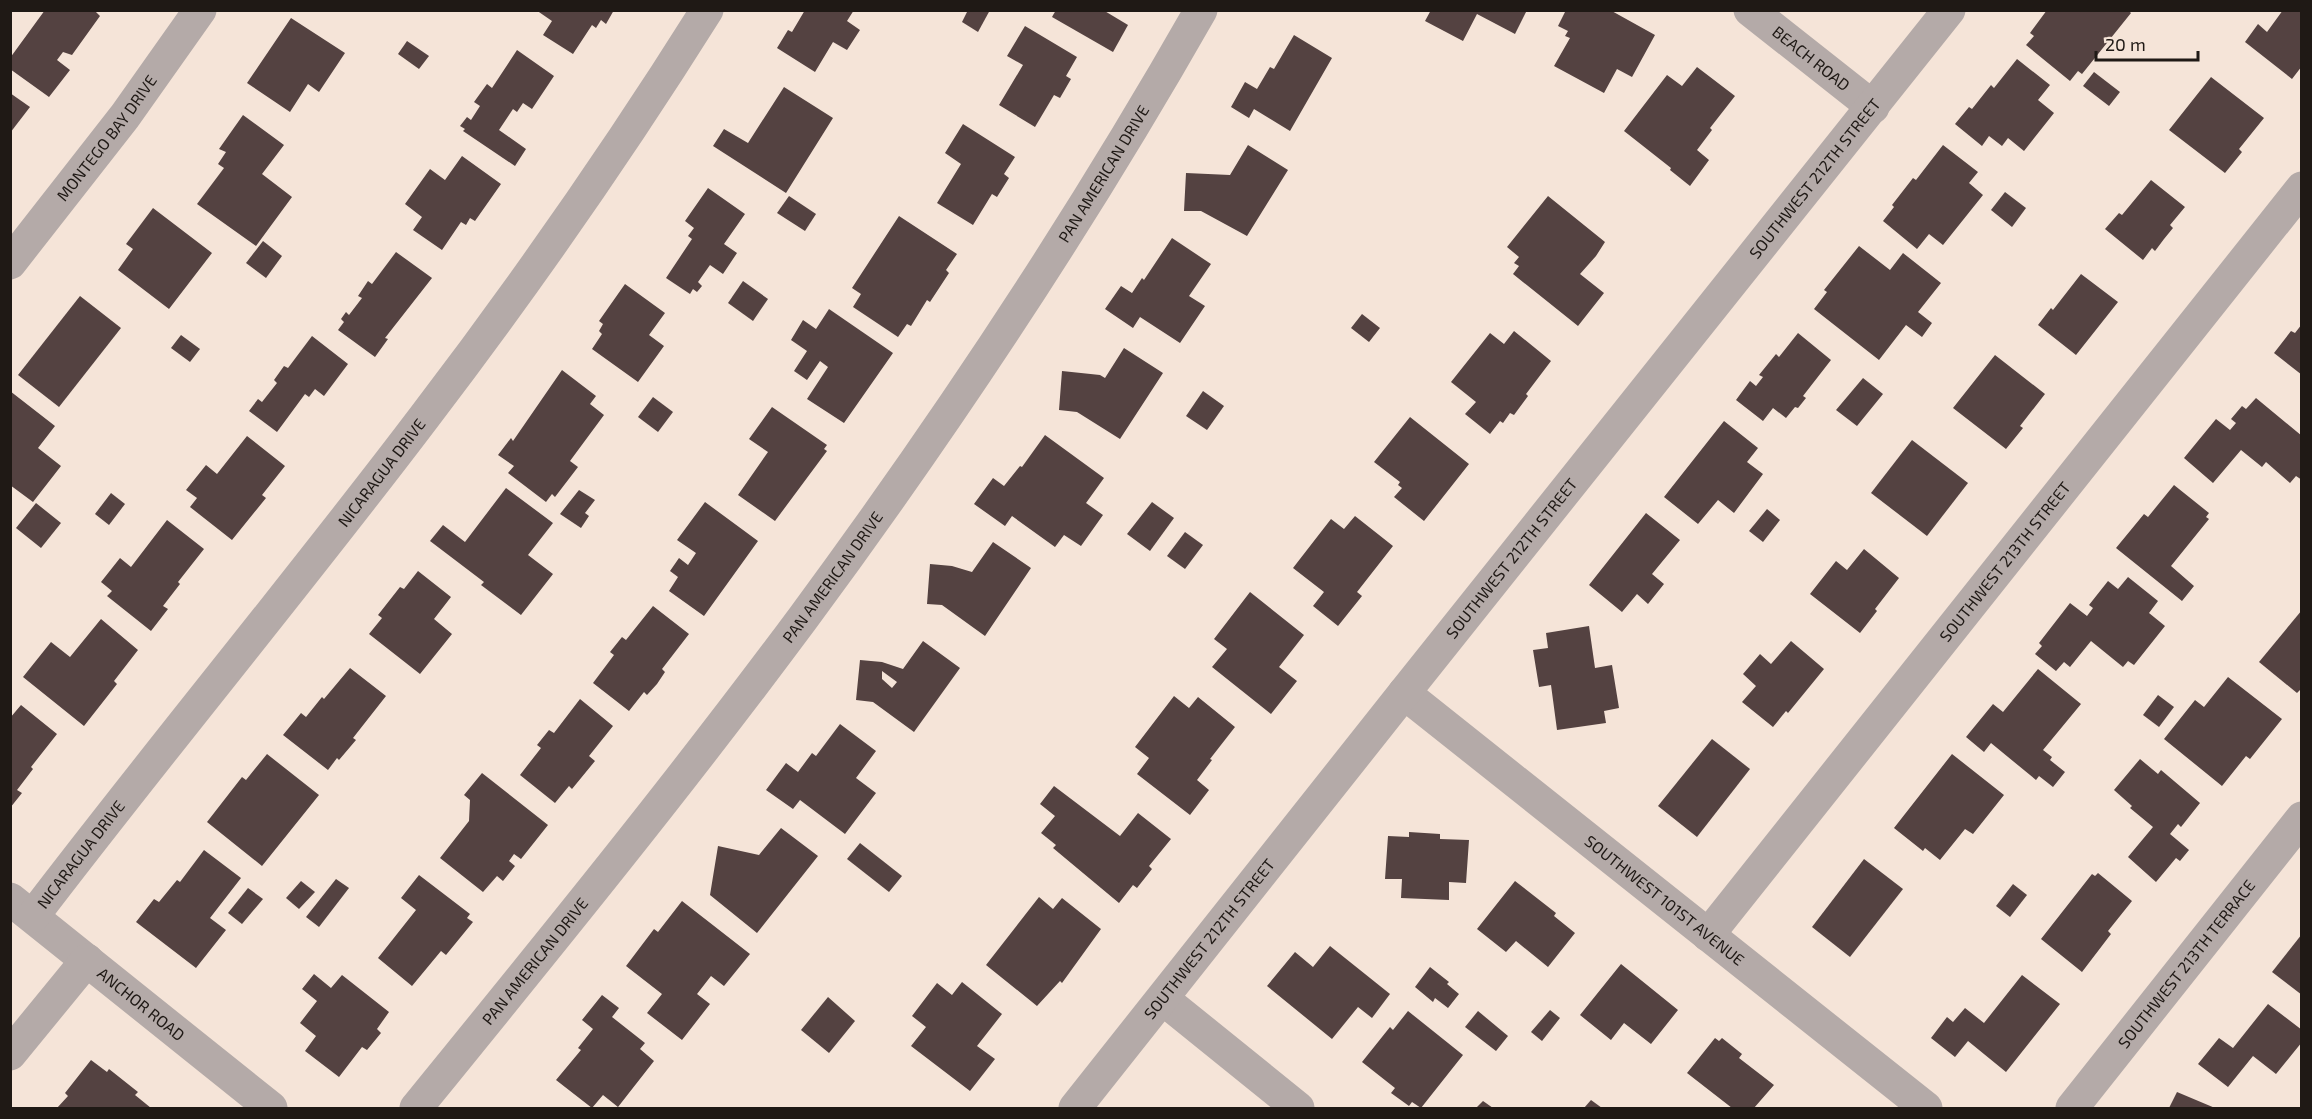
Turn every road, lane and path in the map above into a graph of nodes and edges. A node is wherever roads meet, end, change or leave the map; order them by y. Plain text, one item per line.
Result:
1 (200, 10) edge
2 (707, 10) edge
3 (1201, 10) edge
4 (1750, 10) edge
5 (1949, 10) edge
6 (1873, 107) junction
7 (2301, 188) edge
8 (10, 263) edge
9 (1404, 693) junction
10 (2301, 818) edge
11 (22, 908) edge
12 (1708, 935) junction
13 (87, 960) junction
14 (1163, 999) junction
15 (10, 1054) edge
16 (271, 1108) edge
17 (416, 1108) edge
18 (1075, 1108) edge
19 (1298, 1108) edge
20 (1926, 1108) edge
21 (2072, 1108) edge

1 - 8 street, MONTEGO BAY DRIVE
2 - 11 street, NICARAGUA DRIVE
3 - 17 street, PAN AMERICAN DRIVE
4 - 6 street, BEACH ROAD
5 - 6 street, SOUTHWEST 212TH STREET
6 - 9 street, SOUTHWEST 212TH STREET
7 - 12 street, SOUTHWEST 213TH STREET
9 - 12 street, SOUTHWEST 101ST AVENUE
9 - 14 street, SOUTHWEST 212TH STREET
10 - 21 street, SOUTHWEST 213TH TERRACE
11 - 13 street, ANCHOR ROAD
12 - 20 street, SOUTHWEST 101ST AVENUE
13 - 15 street
13 - 16 street, ANCHOR ROAD
14 - 18 street, SOUTHWEST 212TH STREET
14 - 19 street

